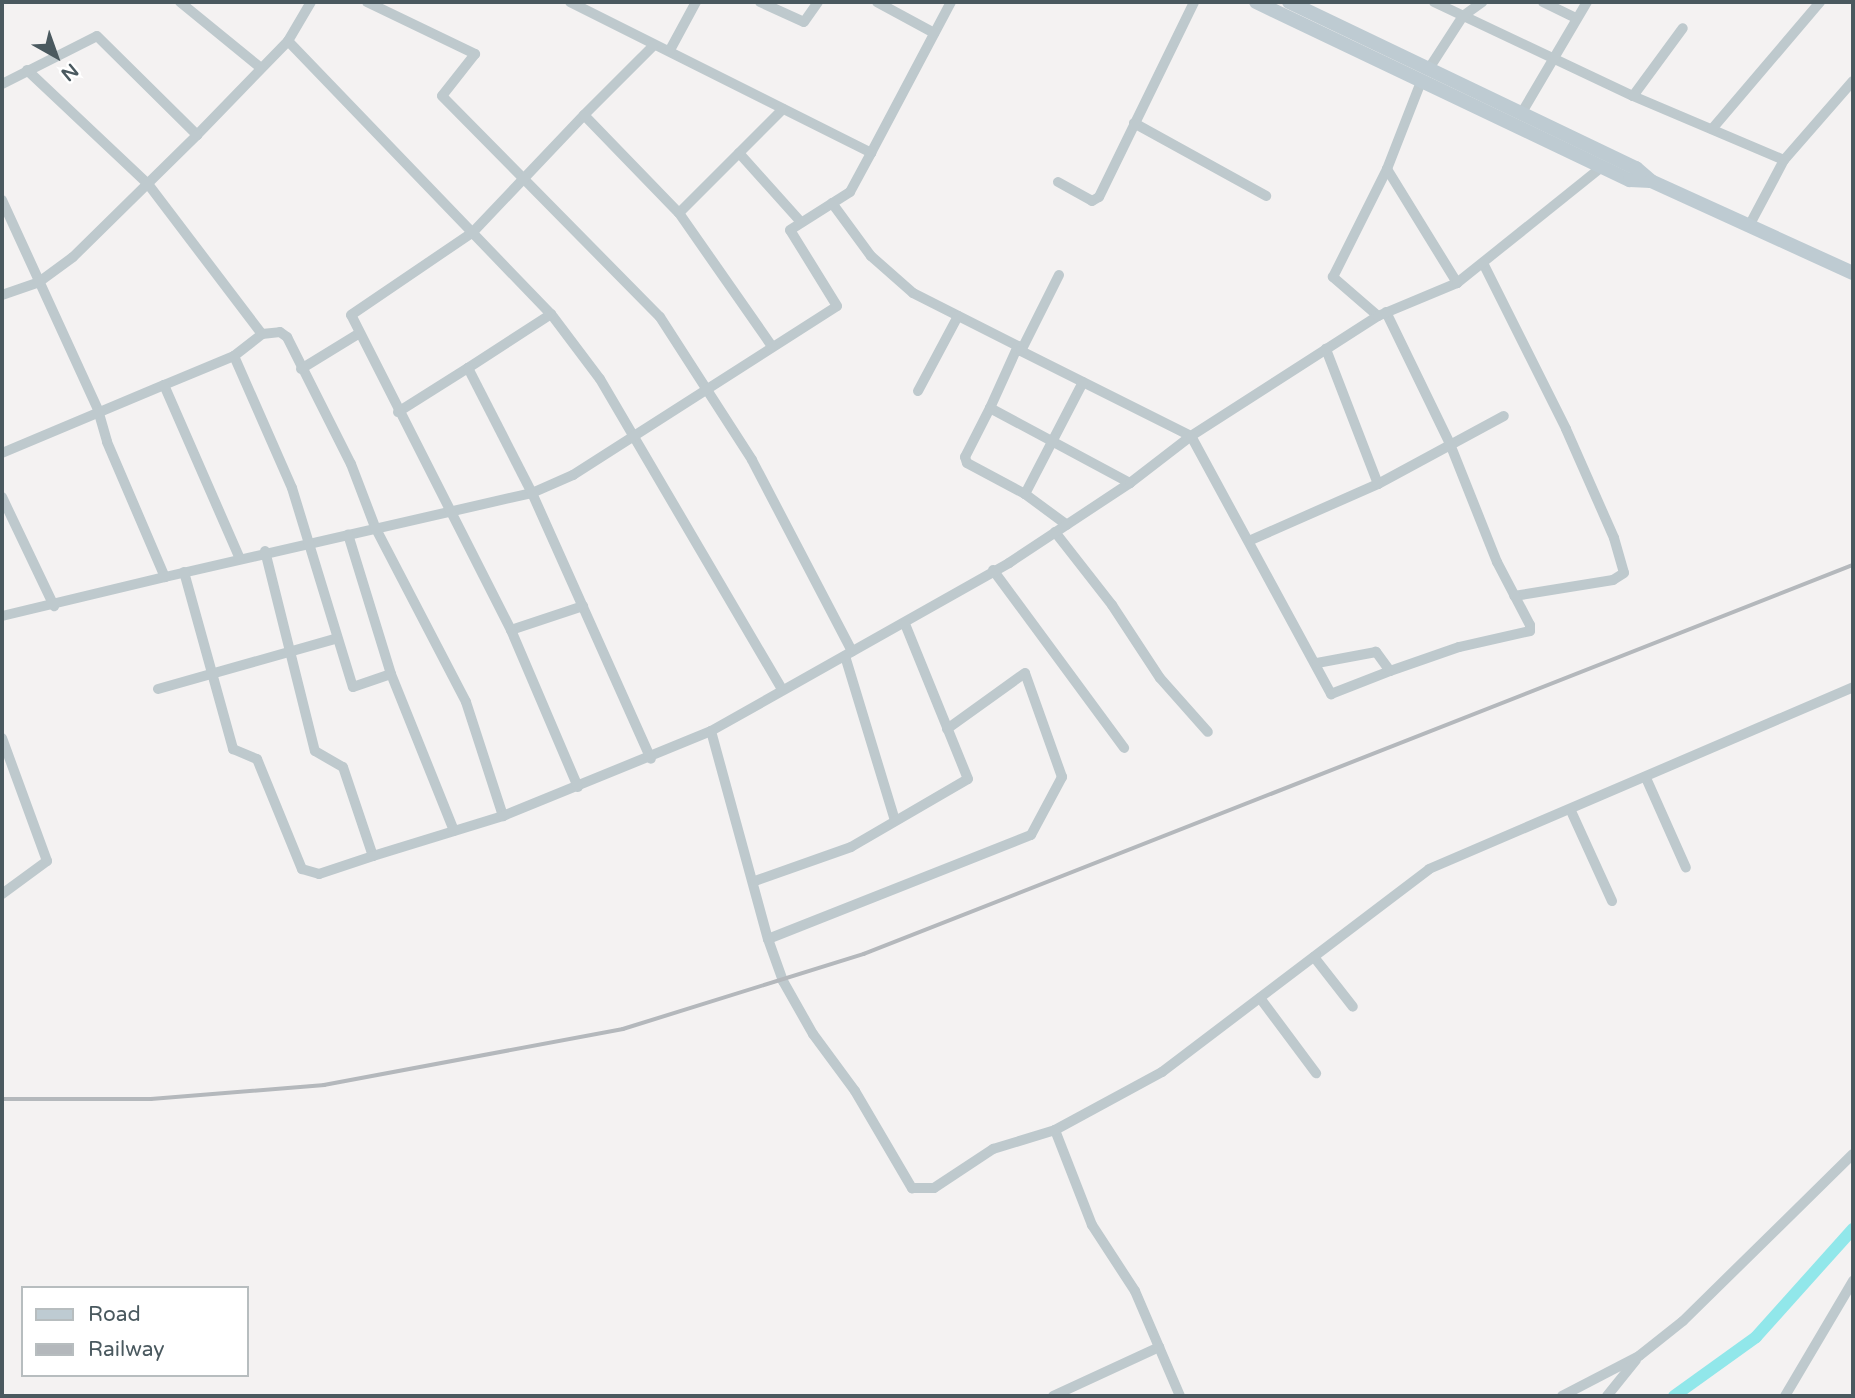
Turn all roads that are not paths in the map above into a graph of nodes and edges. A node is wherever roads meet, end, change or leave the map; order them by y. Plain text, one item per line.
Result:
1 (180, 2) edge
2 (311, 2) edge
3 (368, 2) edge
4 (570, 2) edge
5 (696, 2) edge
6 (760, 2) edge
7 (818, 2) edge
8 (877, 2) edge
9 (951, 2) edge
10 (1194, 2) edge
11 (1256, 2) edge
12 (1289, 2) edge
13 (1434, 2) edge
14 (1482, 2) edge
15 (1543, 2) edge
16 (1587, 2) edge
17 (1820, 2) edge
18 (1463, 16) junction
19 (1576, 18) junction
20 (1684, 27) dead end
21 (934, 33) junction
22 (288, 41) junction
23 (653, 46) junction
24 (670, 50) junction
25 (1554, 58) junction
26 (261, 68) junction
27 (27, 70) junction
28 (1425, 76) junction
29 (1853, 81) edge
30 (2, 83) edge
31 (1633, 96) junction
32 (783, 109) junction
33 (1521, 114) junction
34 (584, 116) junction
35 (1134, 123) junction
36 (1712, 129) junction
37 (197, 135) junction
38 (740, 153) junction
39 (871, 153) junction
40 (1784, 160) junction
41 (1602, 167) junction
42 (1387, 169) junction
43 (525, 180) junction
44 (1651, 181) junction
45 (1058, 182) dead end
46 (148, 184) junction
47 (1266, 196) dead end
48 (2, 200) edge
49 (832, 204) junction
50 (679, 213) junction
51 (800, 221) junction
52 (1749, 226) junction
53 (473, 232) junction
54 (1484, 265) junction
55 (1853, 273) edge
56 (1059, 275) dead end
57 (38, 282) junction
58 (1457, 283) junction
59 (2, 295) edge
60 (551, 314) junction
61 (1382, 314) junction
62 (958, 316) junction
63 (262, 334) junction
64 (358, 334) junction
65 (771, 345) junction
66 (1326, 349) junction
67 (234, 356) junction
68 (468, 368) junction
69 (301, 369) junction
70 (1083, 382) junction
71 (164, 385) junction
72 (706, 391) junction
73 (918, 391) dead end
74 (990, 408) junction
75 (98, 410) junction
76 (398, 412) junction
77 (1504, 416) dead end
78 (634, 436) junction
79 (1191, 436) junction
80 (1052, 441) junction
81 (1450, 444) junction
82 (2, 453) edge
83 (1130, 483) junction
84 (1378, 484) junction
85 (532, 493) junction
86 (1026, 494) junction
87 (2, 497) edge
88 (453, 512) junction
89 (1067, 525) junction
90 (375, 527) junction
91 (1055, 532) junction
92 (348, 534) junction
93 (1251, 540) junction
94 (311, 543) junction
95 (265, 551) junction
96 (239, 557) junction
97 (993, 570) junction
98 (184, 572) junction
99 (166, 577) junction
100 (1514, 596) junction
101 (54, 606) junction
102 (583, 606) junction
103 (2, 617) edge
104 (905, 624) junction
105 (511, 630) junction
106 (335, 639) junction
107 (288, 653) junction
108 (849, 653) junction
109 (1317, 663) junction
110 (1390, 671) junction
111 (211, 674) junction
112 (391, 674) junction
113 (1853, 687) edge
114 (158, 689) dead end
115 (782, 689) junction
116 (947, 729) junction
117 (711, 731) junction
118 (1208, 732) dead end
119 (2, 738) edge
120 (1124, 748) dead end
121 (651, 759) junction
122 (1646, 778) junction
123 (578, 787) junction
124 (1571, 811) junction
125 (503, 816) junction
126 (895, 821) junction
127 (454, 831) junction
128 (373, 856) junction
129 (1686, 868) dead end
130 (755, 881) junction
131 (2, 894) edge
132 (1612, 901) dead end
133 (768, 939) junction
134 (1314, 957) junction
135 (1260, 998) junction
136 (1353, 1007) dead end
137 (1316, 1073) dead end
138 (1055, 1130) junction
139 (1853, 1154) edge
140 (1853, 1281) edge
141 (1159, 1348) junction
142 (1639, 1356) junction
143 (1053, 1396) edge
144 (1180, 1396) edge
145 (1562, 1396) edge
146 (1607, 1396) edge
147 (1786, 1396) edge

1 - 26 street
2 - 22 street
3 - 43 street
4 - 23 street
5 - 24 street
6 - 7 street
8 - 21 street
9 - 21 street
10 - 35 street
11 - 28 main road
12 - 28 main road
13 - 18 street
14 - 18 street
15 - 19 street
16 - 19 street
17 - 36 street
18 - 25 street
18 - 28 street
19 - 25 street
20 - 31 street
21 - 39 street
22 - 26 street
22 - 53 street
23 - 24 street
23 - 34 street
24 - 32 street
25 - 31 street
25 - 33 street
26 - 37 street
27 - 30 street
27 - 37 street
27 - 46 street
28 - 33 main road
28 - 41 main road
28 - 42 street
29 - 40 street
31 - 36 street
32 - 38 street
32 - 39 street
33 - 44 main road
34 - 43 street
34 - 50 street
35 - 45 street
35 - 47 street
36 - 40 street
37 - 46 street
38 - 50 street
38 - 51 street
39 - 49 street
40 - 52 street
41 - 44 main road
41 - 54 street
42 - 58 street
42 - 61 street
43 - 53 street
43 - 72 street
44 - 52 main road
46 - 57 street
46 - 63 street
48 - 57 street
49 - 51 street
49 - 62 street
50 - 65 street
51 - 65 street
52 - 55 main road
53 - 60 street
53 - 64 street
54 - 58 street
54 - 100 street
56 - 70 street
57 - 59 street
57 - 75 street
58 - 61 street
60 - 68 street
60 - 78 street
61 - 66 street
61 - 81 street
62 - 73 street
62 - 74 street
63 - 67 street
63 - 69 street
64 - 69 street
64 - 76 street
65 - 72 street
66 - 79 street
66 - 84 street
67 - 71 street
67 - 94 street
68 - 76 street
68 - 85 street
69 - 90 street
70 - 79 street
70 - 80 street
71 - 75 street
71 - 96 street
72 - 78 street
72 - 108 street
74 - 80 street
74 - 86 street
75 - 82 street
75 - 99 street
76 - 88 street
77 - 81 street
78 - 85 street
78 - 115 street
79 - 83 street
79 - 93 street
80 - 83 street
80 - 86 street
81 - 84 street
81 - 100 street
83 - 89 street
84 - 93 street
85 - 88 street
85 - 102 street
86 - 89 street
87 - 101 street
88 - 90 street
88 - 105 street
89 - 91 street
90 - 92 street
90 - 125 street
91 - 97 street
91 - 118 street
92 - 94 street
92 - 112 street
93 - 109 street
94 - 95 street
94 - 106 street
95 - 96 street
95 - 107 street
96 - 98 street
97 - 104 street
97 - 120 street
98 - 99 street
98 - 111 street
99 - 101 street
100 - 110 street
101 - 103 street
102 - 105 street
102 - 121 street
104 - 108 street
104 - 116 street
105 - 123 street
106 - 107 street
106 - 112 street
107 - 111 street
107 - 128 street
108 - 115 street
108 - 126 street
109 - 110 street
109 - 110 street
111 - 114 street
111 - 128 street
112 - 127 street
113 - 122 street
115 - 117 street
116 - 126 street
116 - 133 street
117 - 121 street
117 - 130 street
119 - 131 street
121 - 123 street
122 - 124 street
122 - 129 street
123 - 125 street
124 - 132 street
124 - 134 street
125 - 127 street
126 - 130 street
127 - 128 street
130 - 133 street
133 - 138 street
134 - 135 street
134 - 136 street
135 - 137 street
135 - 138 street
138 - 141 street
139 - 142 street
140 - 147 street
141 - 143 street
141 - 144 street
142 - 145 street
142 - 146 street

